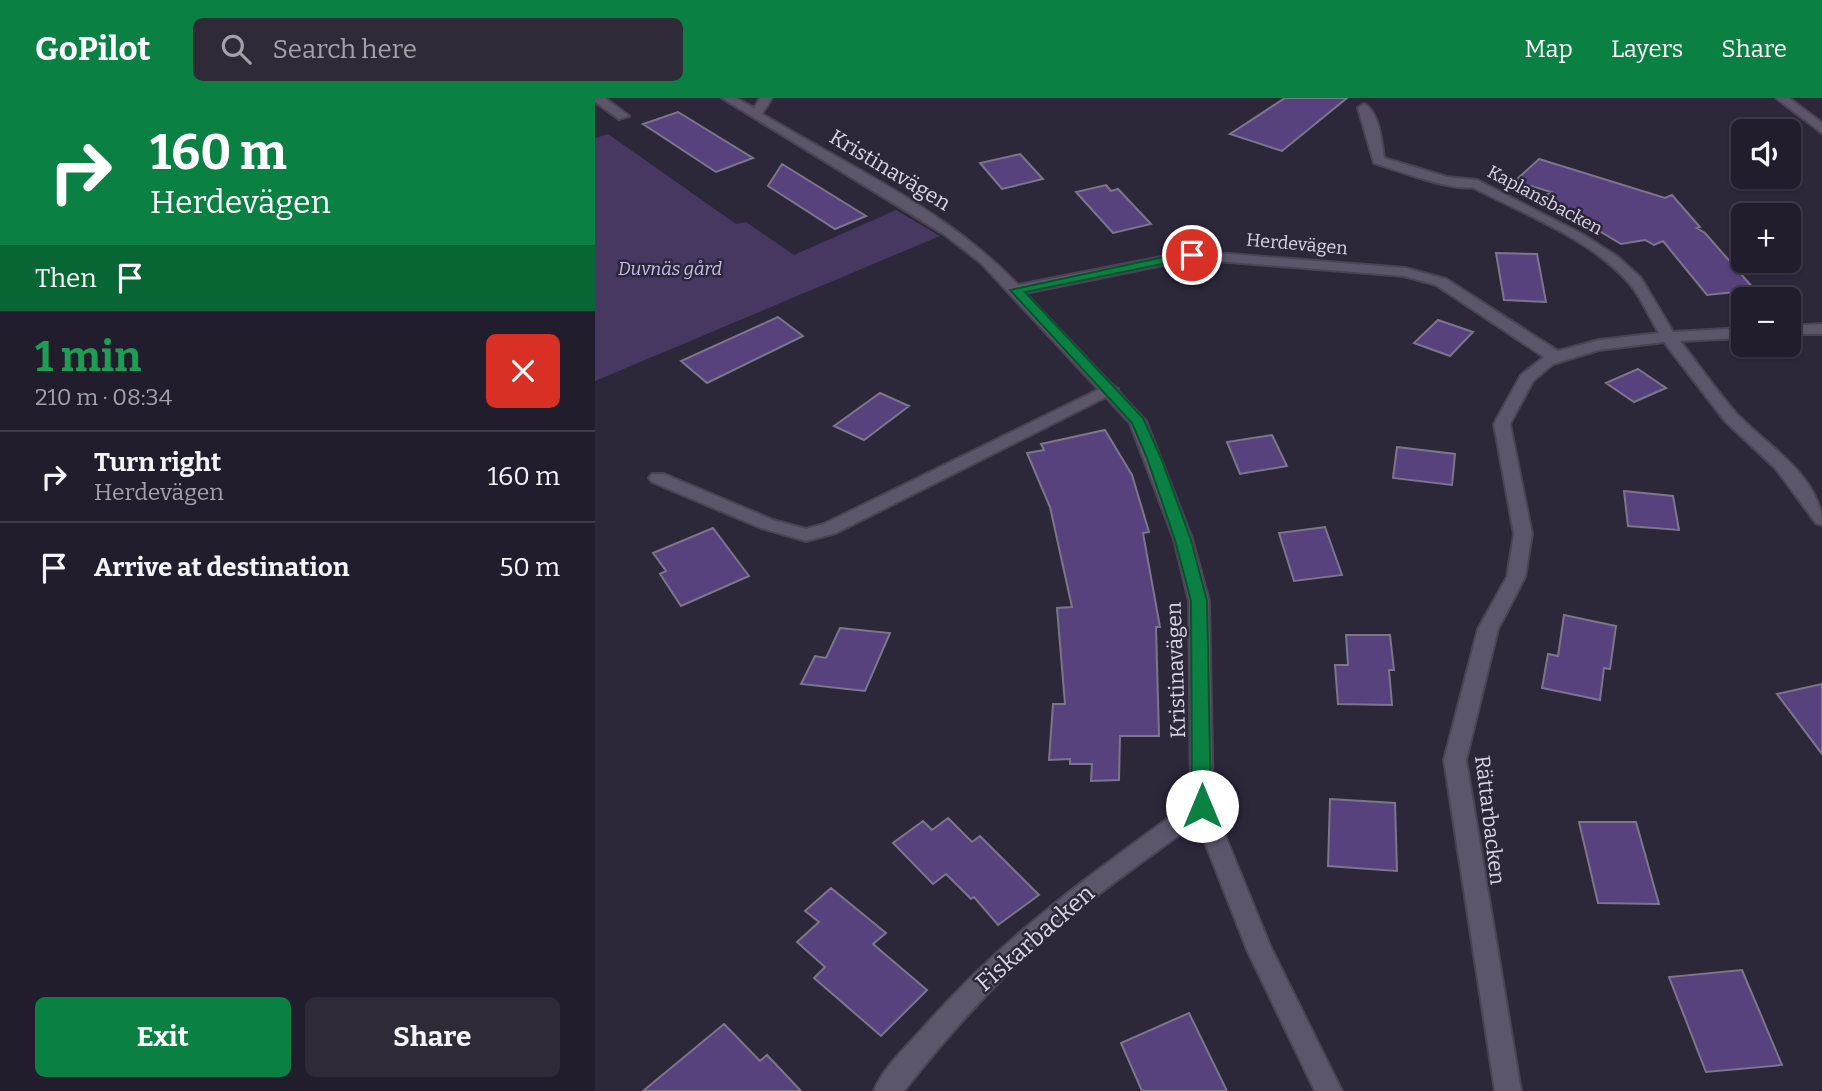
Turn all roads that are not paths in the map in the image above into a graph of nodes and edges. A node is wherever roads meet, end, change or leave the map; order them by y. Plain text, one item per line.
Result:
1 (597, 98) edge
2 (728, 98) edge
3 (1782, 98) edge
4 (761, 106) edge
5 (1364, 108) dead end
6 (1802, 113) junction
7 (1822, 114) edge
8 (623, 116) dead end
9 (1822, 129) edge
10 (1477, 184) joint
11 (1016, 290) junction
12 (1822, 328) edge
13 (1801, 329) edge
14 (1731, 333) edge
15 (1668, 336) junction
16 (1554, 356) junction
17 (1109, 389) junction
18 (658, 478) dead end
19 (1822, 519) edge
20 (1202, 806) junction
21 (887, 1091) edge
22 (1329, 1091) edge
23 (1508, 1091) edge

1 - 8 street
2 - 4 street, Kristinavägen
3 - 6 street
4 - 11 street, Kristinavägen
5 - 10 street, Kaplansbacken
6 - 7 street
6 - 9 street
10 - 15 street, Kaplansbacken
11 - 16 street, Herdevägen
11 - 17 street, Kristinavägen
12 - 13 street
14 - 15 street, Rättarbacken
15 - 16 street, Rättarbacken
15 - 19 street
16 - 23 street, Rättarbacken
17 - 18 street
17 - 20 street, Kristinavägen
20 - 21 street, Fiskarbacken
20 - 22 street, Kristinavägen

